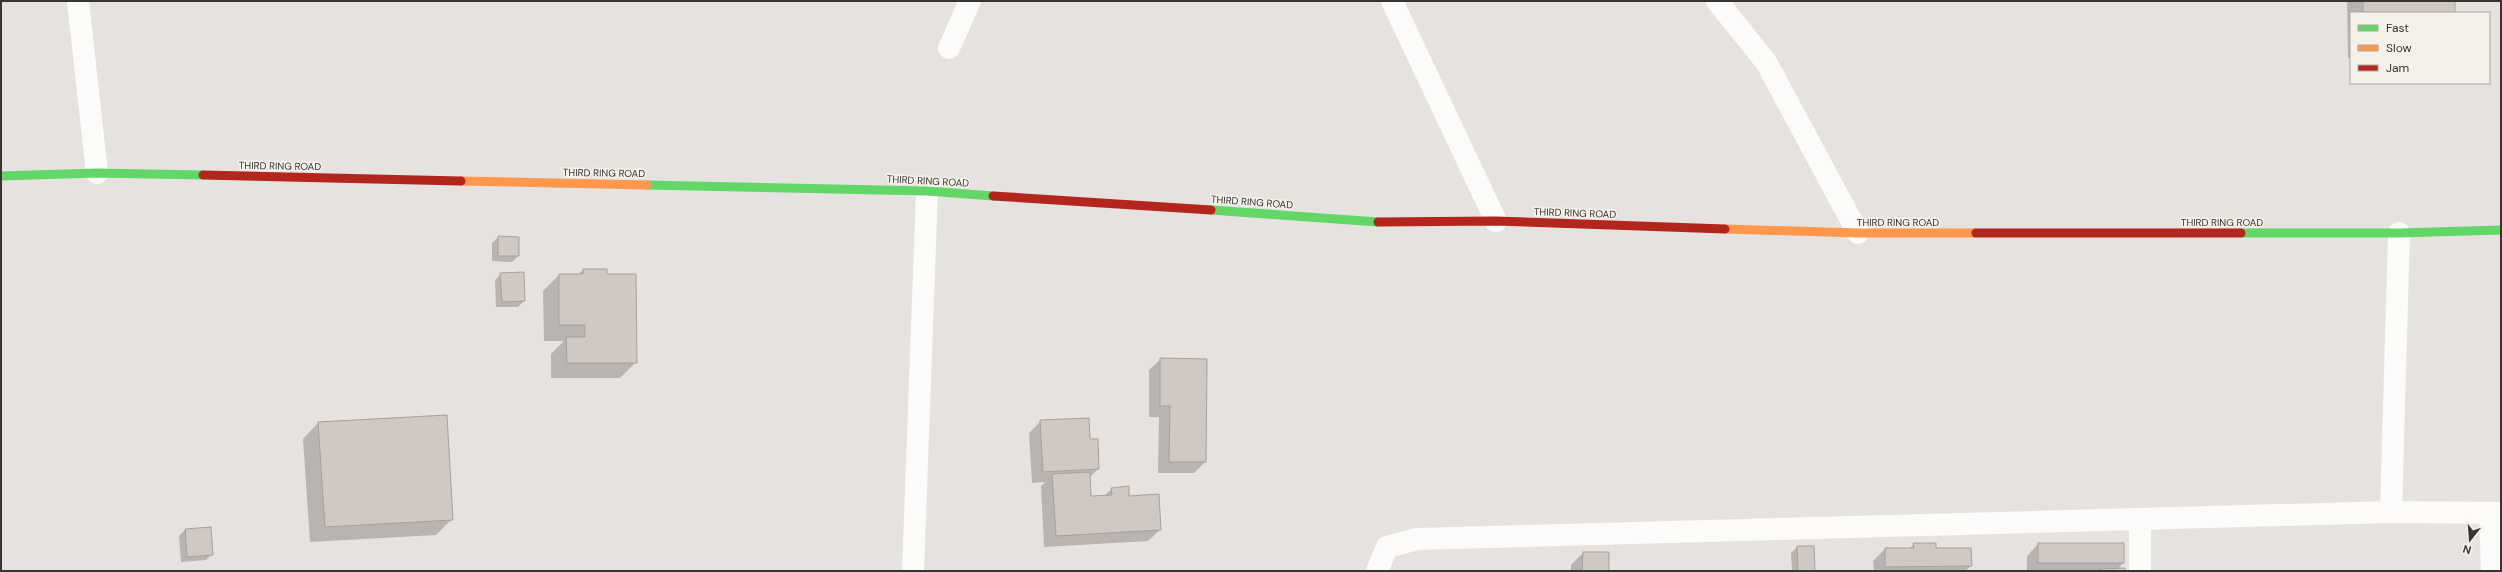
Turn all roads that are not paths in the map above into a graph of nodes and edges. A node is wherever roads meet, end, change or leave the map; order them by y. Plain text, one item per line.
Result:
1 (78, 1) edge
2 (970, 1) edge
3 (1392, 1) edge
4 (1716, 1) edge
5 (949, 48) dead end
6 (97, 173) junction
7 (1, 176) edge
8 (927, 191) junction
9 (1496, 221) junction
10 (2501, 230) edge
11 (1858, 233) junction
12 (2399, 233) junction
13 (2392, 512) junction
14 (2496, 513) edge
15 (2140, 519) junction
16 (914, 571) edge
17 (1377, 571) edge
18 (2140, 571) edge
19 (2492, 571) edge

1 - 6 street
2 - 5 street
3 - 9 street
4 - 11 street
6 - 7 street, THIRD RING ROAD
6 - 8 street, THIRD RING ROAD
8 - 9 street, THIRD RING ROAD
8 - 16 street
9 - 11 street, THIRD RING ROAD
10 - 12 street, THIRD RING ROAD
11 - 12 street, THIRD RING ROAD
12 - 13 street
13 - 14 street
13 - 15 street
14 - 19 street
15 - 17 street
15 - 18 street

